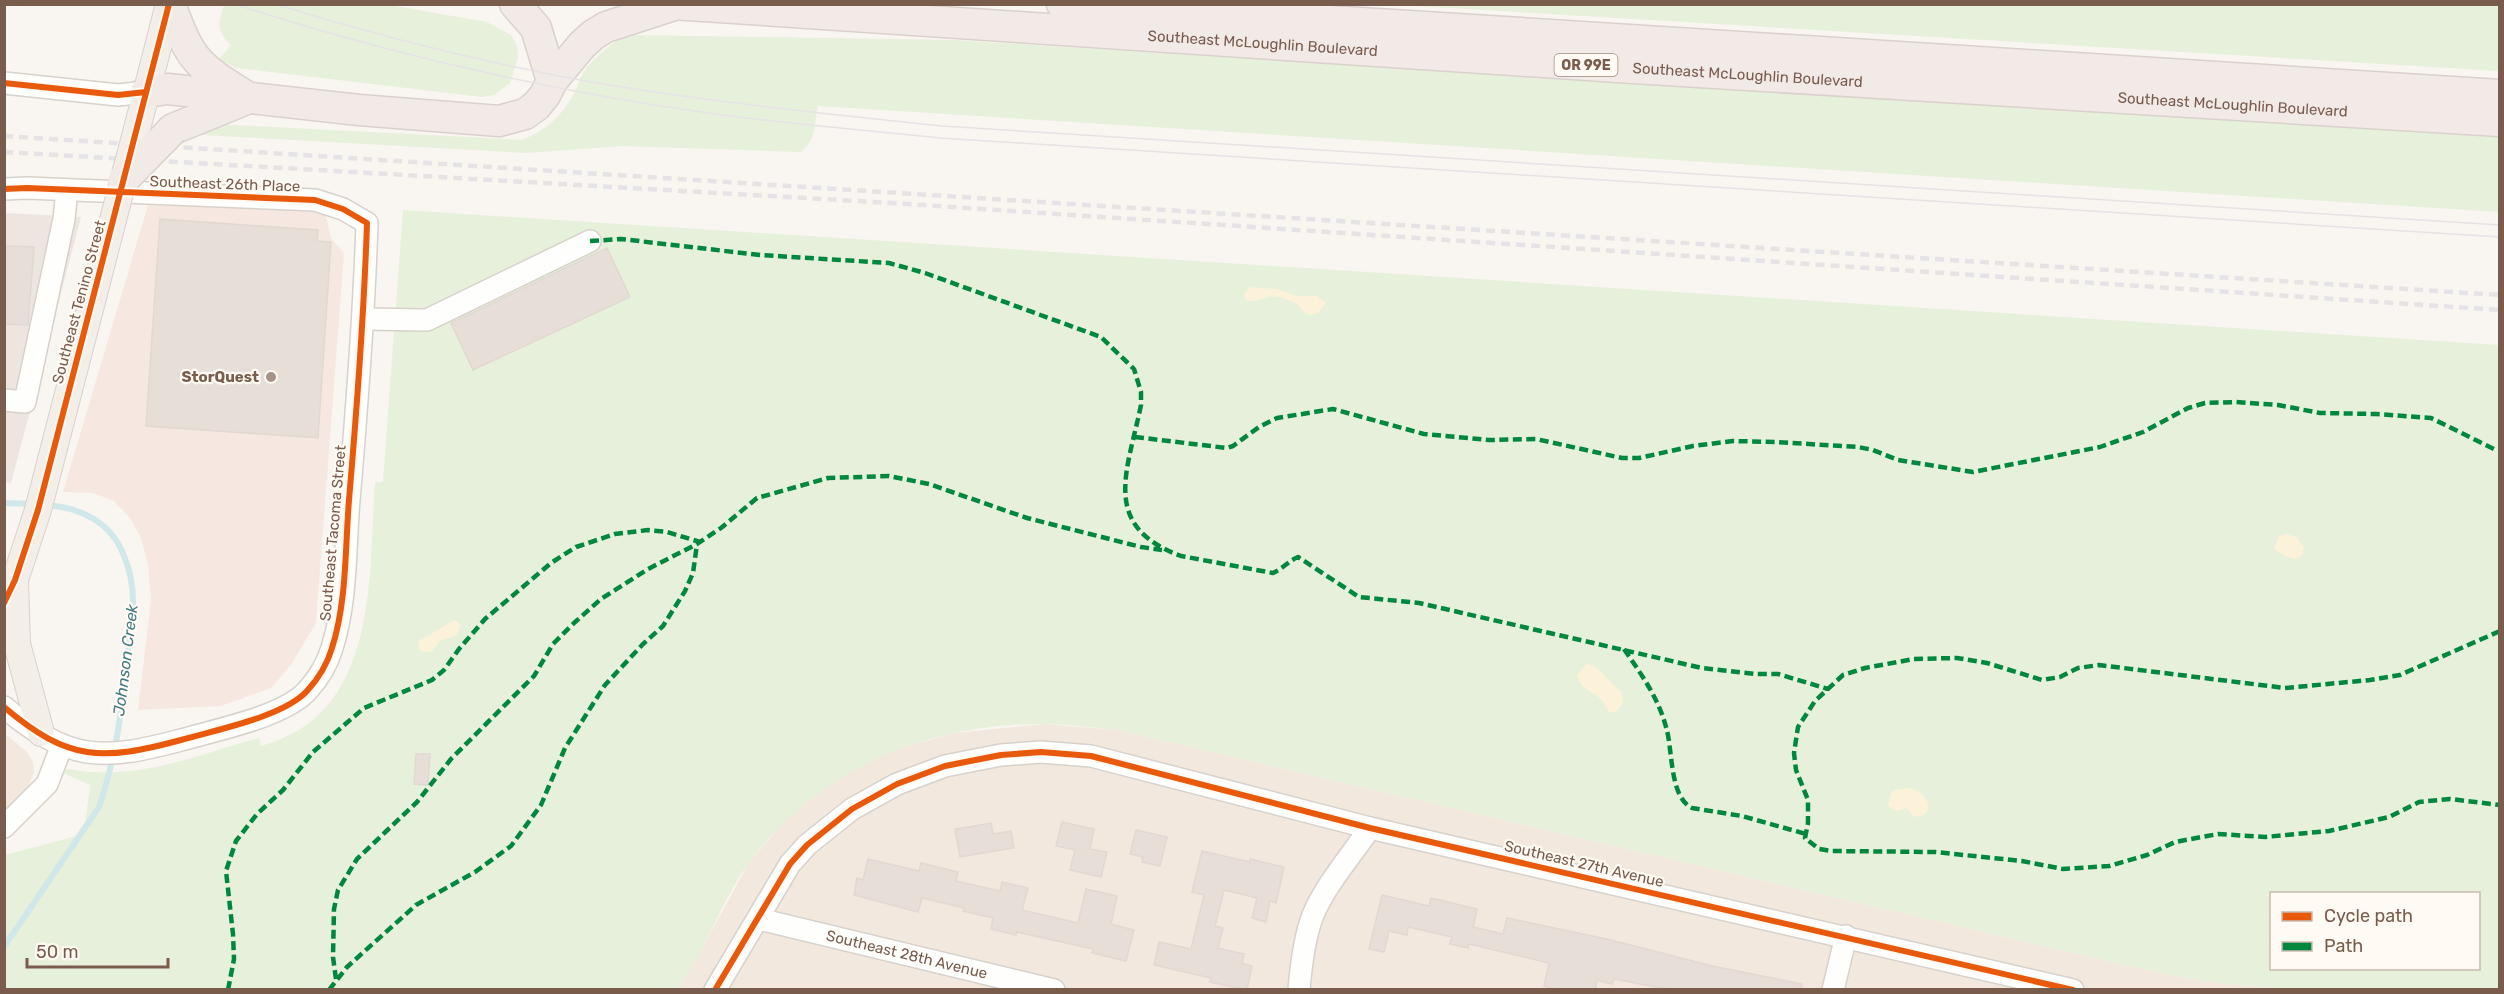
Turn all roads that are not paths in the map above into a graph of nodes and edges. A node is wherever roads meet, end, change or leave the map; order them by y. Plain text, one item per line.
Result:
1 (169, 4) edge
2 (515, 4) edge
3 (1062, 4) edge
4 (674, 5) edge
5 (552, 81) junction
6 (4, 83) edge
7 (146, 92) junction
8 (2499, 95) edge
9 (249, 98) junction
10 (2499, 121) edge
11 (124, 179) junction
12 (4, 189) edge
13 (67, 190) junction
14 (368, 223) joint
15 (590, 241) dead end
16 (364, 319) junction
17 (4, 400) edge
18 (10, 591) edge
19 (4, 707) edge
20 (60, 743) junction
21 (4, 827) edge
22 (1370, 828) junction
23 (759, 919) junction
24 (1846, 936) junction
25 (715, 990) edge
26 (1054, 990) edge
27 (1299, 990) edge
28 (1833, 990) edge
29 (2073, 990) edge

1 - 7 main road, Southeast Tenino Street
1 - 9 highway
2 - 5 highway
3 - 8 highway, Southeast McLoughlin Boulevard / OR 99E
4 - 5 highway
4 - 10 highway, Southeast McLoughlin Boulevard / OR 99E
5 - 9 highway
6 - 7 street
7 - 9 highway
7 - 11 main road, Southeast Tenino Street, bridge
9 - 11 highway, bridge
11 - 18 main road, Southeast Tenino Street, bridge
12 - 13 street, Southeast 26th Place
13 - 14 street, Southeast 26th Place
13 - 17 street
14 - 16 street, Southeast Tacoma Street
15 - 16 street
16 - 20 street, Southeast Tacoma Street
18 - 20 main road
19 - 20 street
20 - 21 street
22 - 23 street, Southeast 27th Avenue
22 - 24 street, Southeast 27th Avenue
22 - 27 street
23 - 25 street, Southeast 27th Avenue
23 - 26 street, Southeast 28th Avenue
24 - 28 street
24 - 29 street, Southeast 27th Avenue

